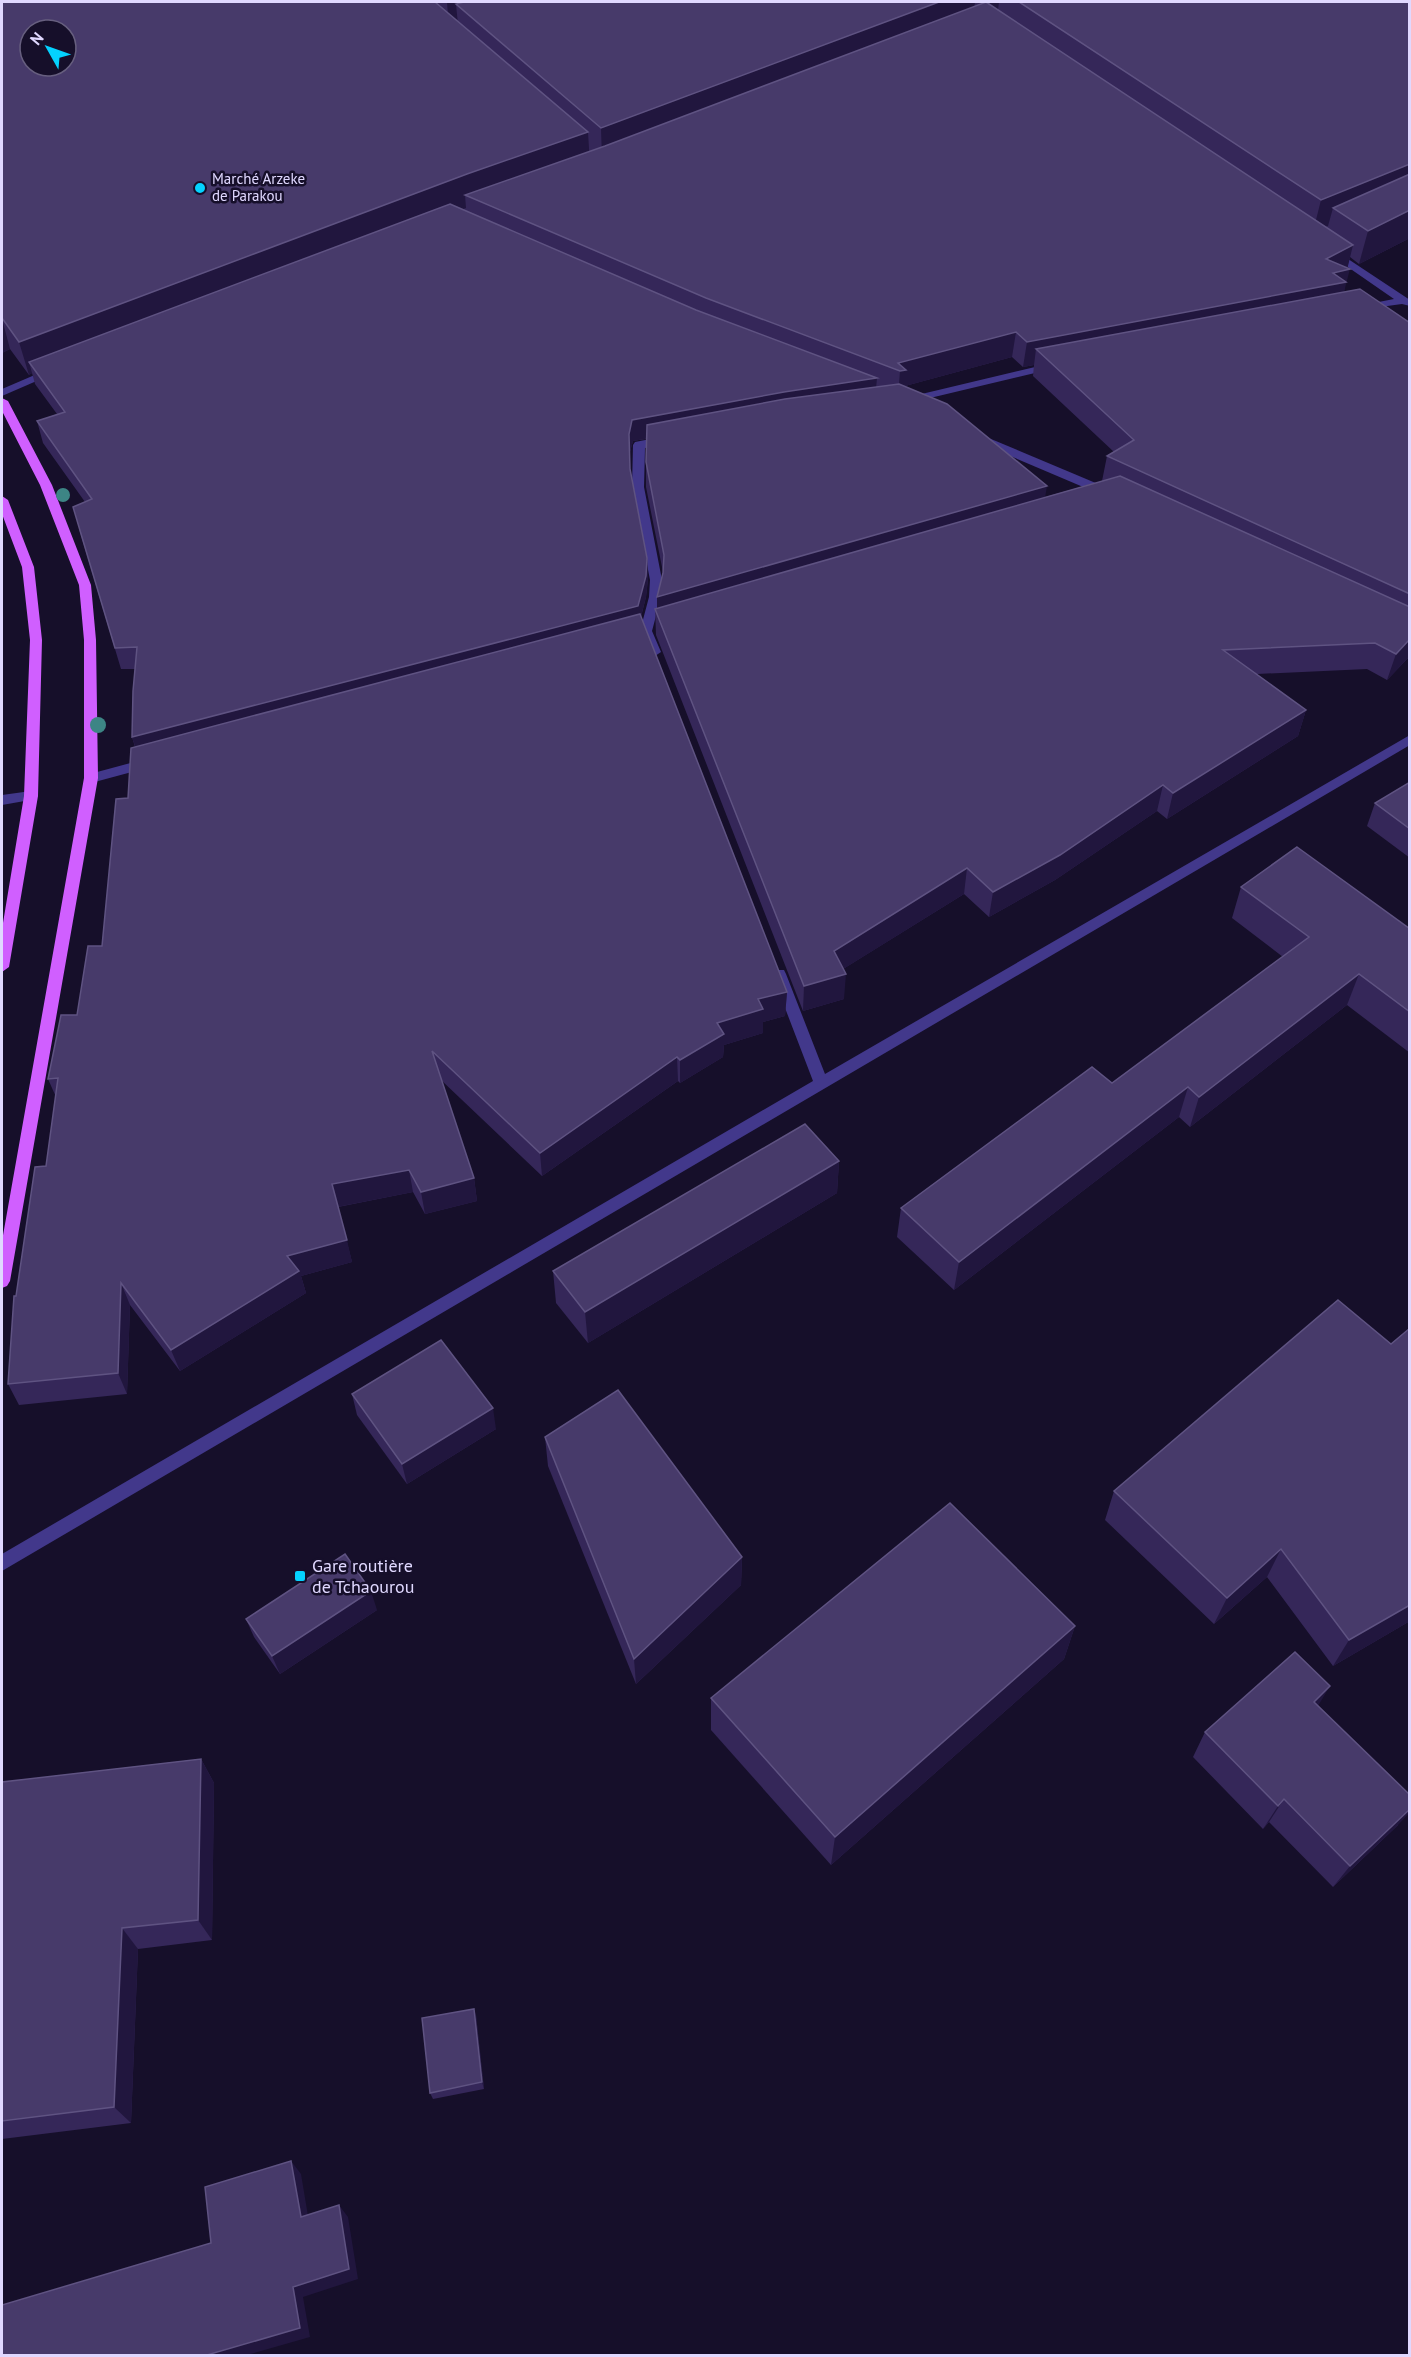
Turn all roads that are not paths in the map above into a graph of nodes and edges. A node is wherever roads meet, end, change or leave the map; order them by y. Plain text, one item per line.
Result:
1 (1322, 245) edge
2 (1406, 303) edge
3 (1348, 310) edge
4 (1069, 363) edge
5 (59, 368) edge
6 (2, 393) edge
7 (2, 401) edge
8 (919, 412) edge
9 (962, 430) edge
10 (683, 437) edge
11 (2, 500) edge
12 (1091, 502) edge
13 (659, 664) edge
14 (1410, 739) edge
15 (159, 760) edge
16 (91, 778) junction
17 (31, 796) junction
18 (2, 800) edge
19 (774, 962) edge
20 (2, 967) edge
21 (821, 1083) junction
22 (2, 1281) edge
23 (2, 1563) edge

1 - 2 street
2 - 3 street
4 - 8 street
5 - 6 street
7 - 16 main road
9 - 12 street
10 - 13 street
11 - 17 main road
14 - 21 street
15 - 16 street
16 - 22 main road
17 - 18 street
17 - 20 main road
19 - 21 street
21 - 23 street

